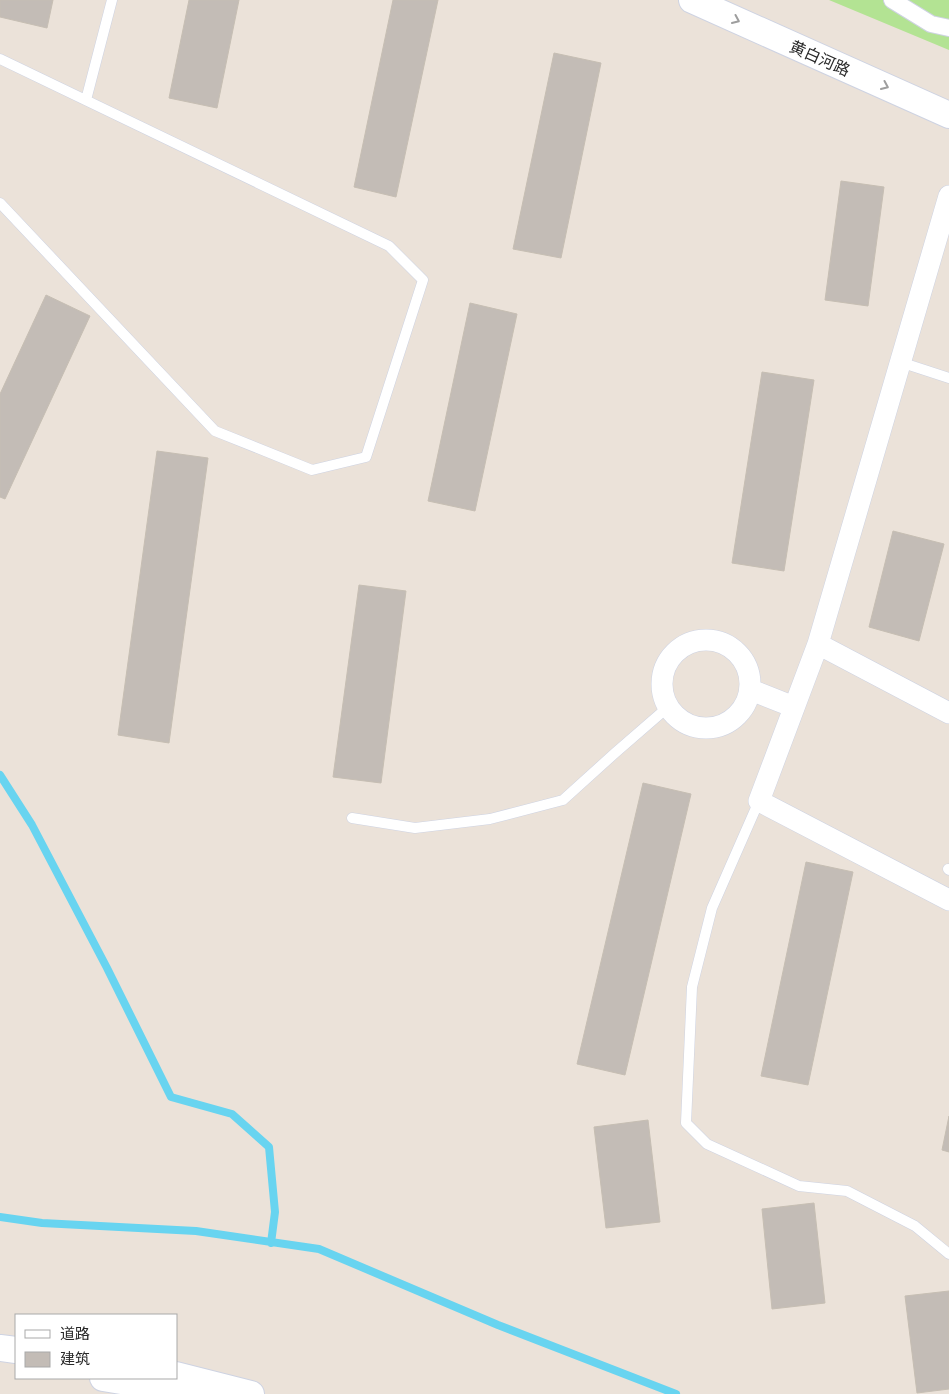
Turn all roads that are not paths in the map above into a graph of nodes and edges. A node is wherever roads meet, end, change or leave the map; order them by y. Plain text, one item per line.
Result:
1 (112, 0) edge
2 (692, 0) edge
3 (736, 0) edge
4 (892, 0) edge
5 (949, 28) edge
6 (0, 59) edge
7 (949, 95) edge
8 (86, 100) junction
9 (949, 115) edge
10 (949, 196) edge
11 (0, 203) edge
12 (900, 362) junction
13 (949, 378) edge
14 (818, 644) junction
15 (751, 690) junction
16 (668, 707) junction
17 (794, 707) junction
18 (949, 713) edge
19 (759, 800) junction
20 (352, 818) dead end
21 (949, 900) edge
22 (949, 1254) edge
23 (0, 1348) edge
24 (15, 1350) edge
25 (0, 1362) edge
26 (15, 1364) edge
27 (178, 1376) edge
28 (109, 1379) edge
29 (192, 1394) edge
30 (251, 1394) edge

1 - 8 lane
2 -> 9 street, 黄白河路
3 - 7 street, 黄白河路
4 - 5 street
6 - 8 lane
8 - 11 lane
10 - 12 street
12 - 13 lane
12 - 14 street
14 - 17 street
14 - 18 street
15 - 16 street
15 - 16 street
15 - 17 street
16 - 20 lane
17 - 19 street
19 - 21 street
19 - 22 lane
23 - 24 street
25 - 26 street
27 - 30 street
28 - 29 street

